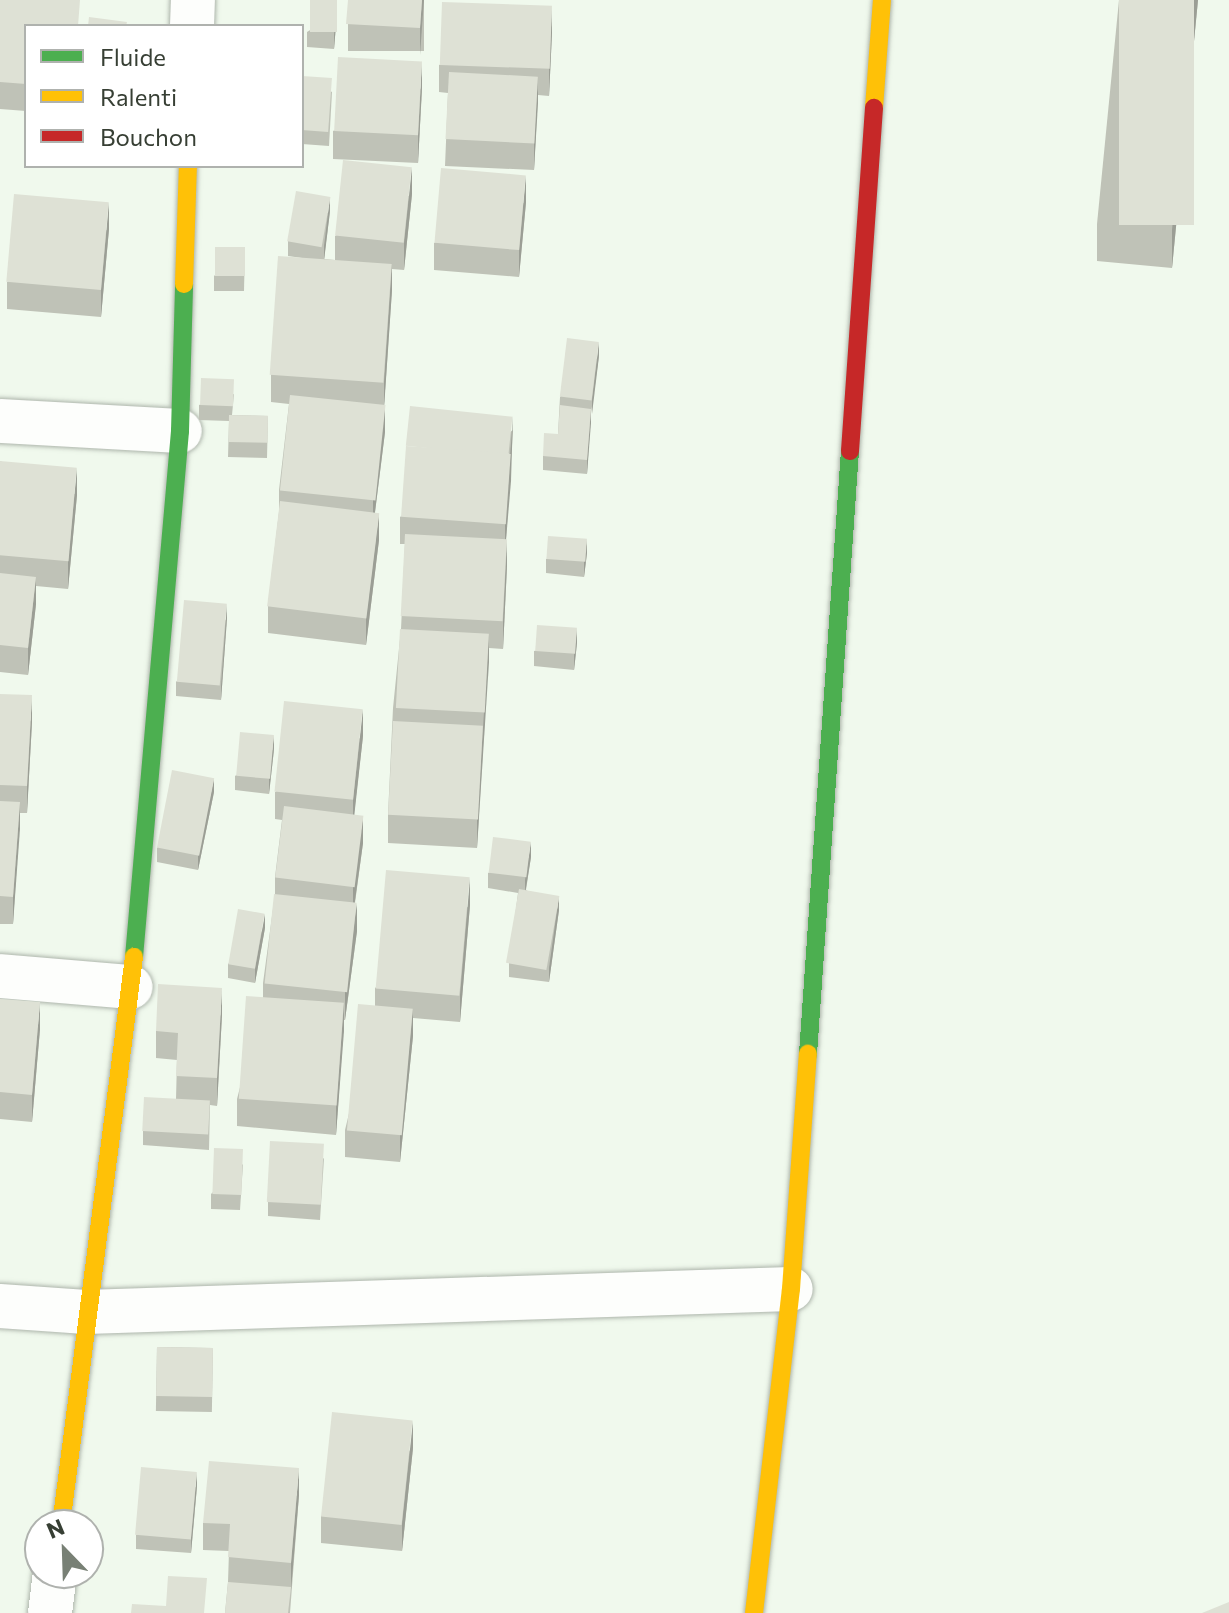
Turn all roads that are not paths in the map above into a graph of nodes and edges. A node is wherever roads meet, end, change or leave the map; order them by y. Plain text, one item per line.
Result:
1 (193, 0) edge
2 (882, 0) edge
3 (192, 24) edge
4 (188, 168) edge
5 (0, 421) edge
6 (180, 431) junction
7 (0, 976) edge
8 (131, 987) junction
9 (791, 1289) junction
10 (0, 1306) edge
11 (86, 1312) junction
12 (63, 1509) edge
13 (53, 1589) edge
14 (50, 1613) edge
15 (754, 1613) edge

1 - 3 street
2 - 9 street
4 - 6 street
5 - 6 street
6 - 8 street
7 - 8 street
8 - 11 street
9 - 11 street
9 - 15 street
10 - 11 street
11 - 12 street
13 - 14 street

